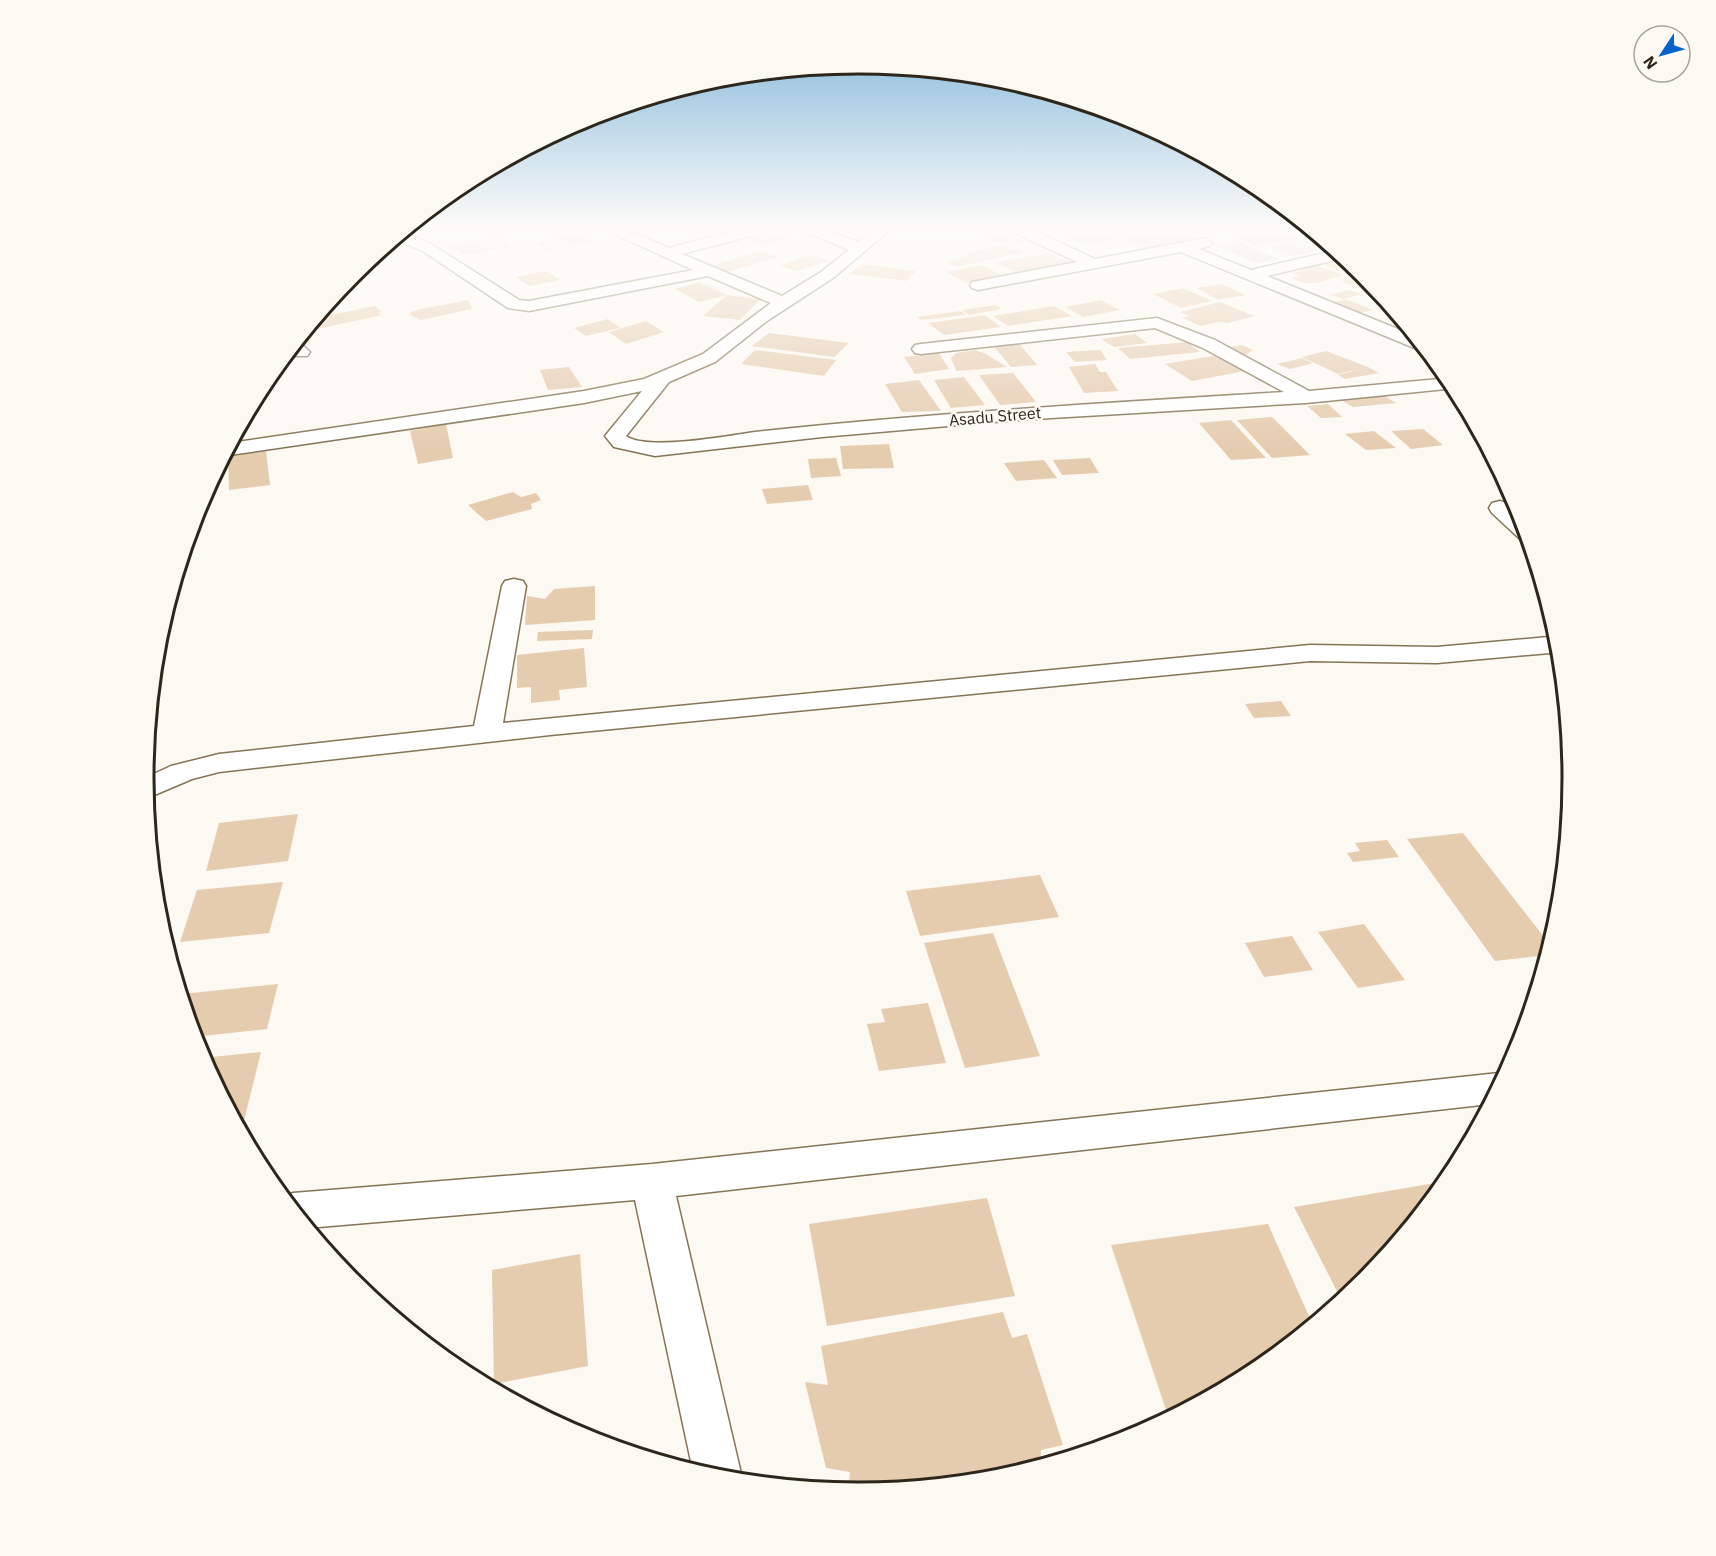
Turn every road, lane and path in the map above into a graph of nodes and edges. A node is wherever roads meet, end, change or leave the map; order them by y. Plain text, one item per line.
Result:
1 (511, 303) edge
2 (547, 303) edge
3 (784, 303) edge
4 (1318, 303) edge
5 (1409, 340) edge
6 (921, 349) dead end
7 (663, 379) junction
8 (1442, 384) edge
9 (1306, 397) junction
10 (236, 449) edge
11 (1500, 508) dead end
12 (1514, 521) edge
13 (514, 586) dead end
14 (1550, 645) edge
15 (488, 732) junction
16 (153, 786) edge
17 (1490, 1089) edge
18 (652, 1181) junction
19 (302, 1210) edge
20 (717, 1468) edge

1 - 2 street
3 - 7 street
4 - 5 street
6 - 9 street
7 - 9 street, Asadu Street
7 - 10 street
8 - 9 street, Asadu Street
11 - 12 street
13 - 15 street
14 - 15 street
15 - 16 street
17 - 18 street
18 - 19 street
18 - 20 street

